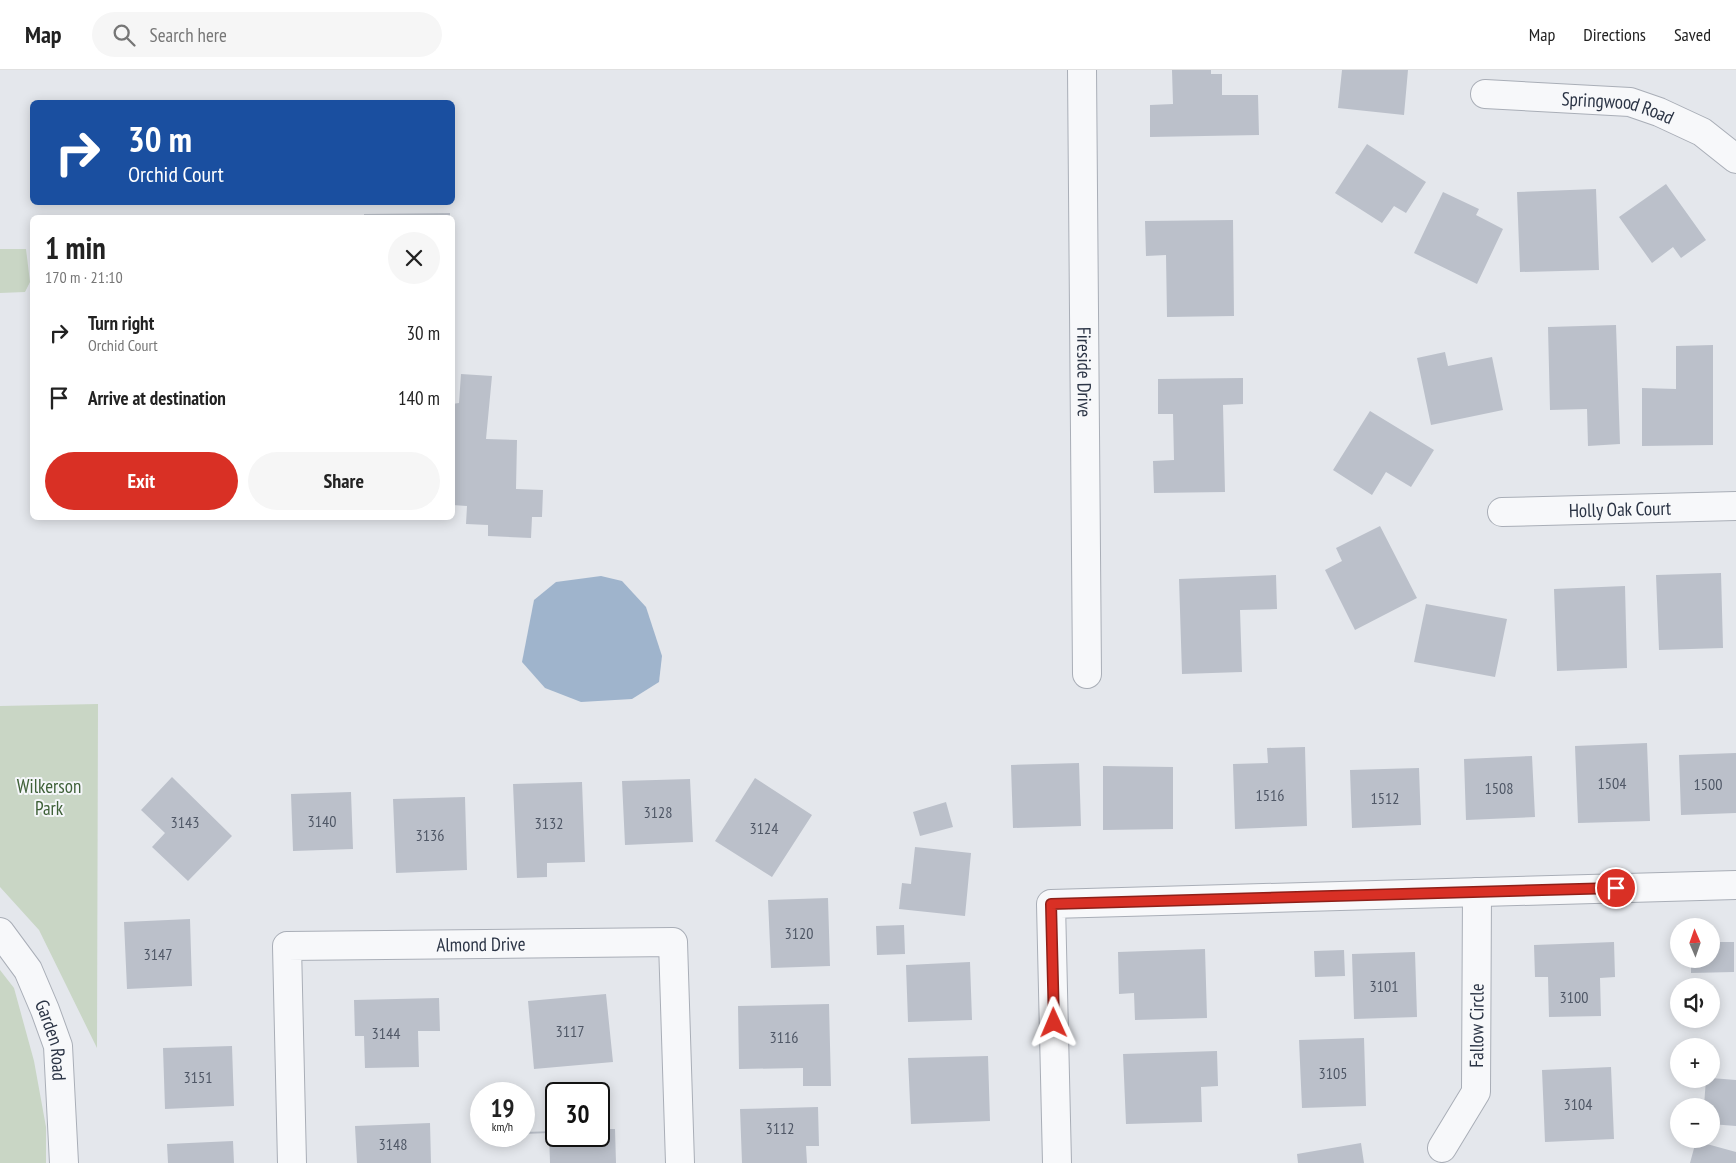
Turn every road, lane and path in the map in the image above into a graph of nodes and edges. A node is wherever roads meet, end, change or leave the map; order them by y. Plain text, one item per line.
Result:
1 (1082, 70) edge
2 (1485, 94) dead end
3 (1734, 152) edge
4 (1736, 506) edge
5 (1502, 512) dead end
6 (1087, 674) dead end
7 (1736, 885) edge
8 (1477, 892) junction
9 (0, 932) edge
10 (1442, 1148) dead end
11 (64, 1163) edge
12 (292, 1163) edge
13 (680, 1163) edge
14 (1057, 1163) edge

1 - 6 street, Fireside Drive
2 - 3 street, Springwood Road
4 - 5 street, Holly Oak Court
7 - 8 street
8 - 10 street, Fallow Circle
8 - 14 street
9 - 11 street, Garden Road
12 - 13 street, Almond Drive

